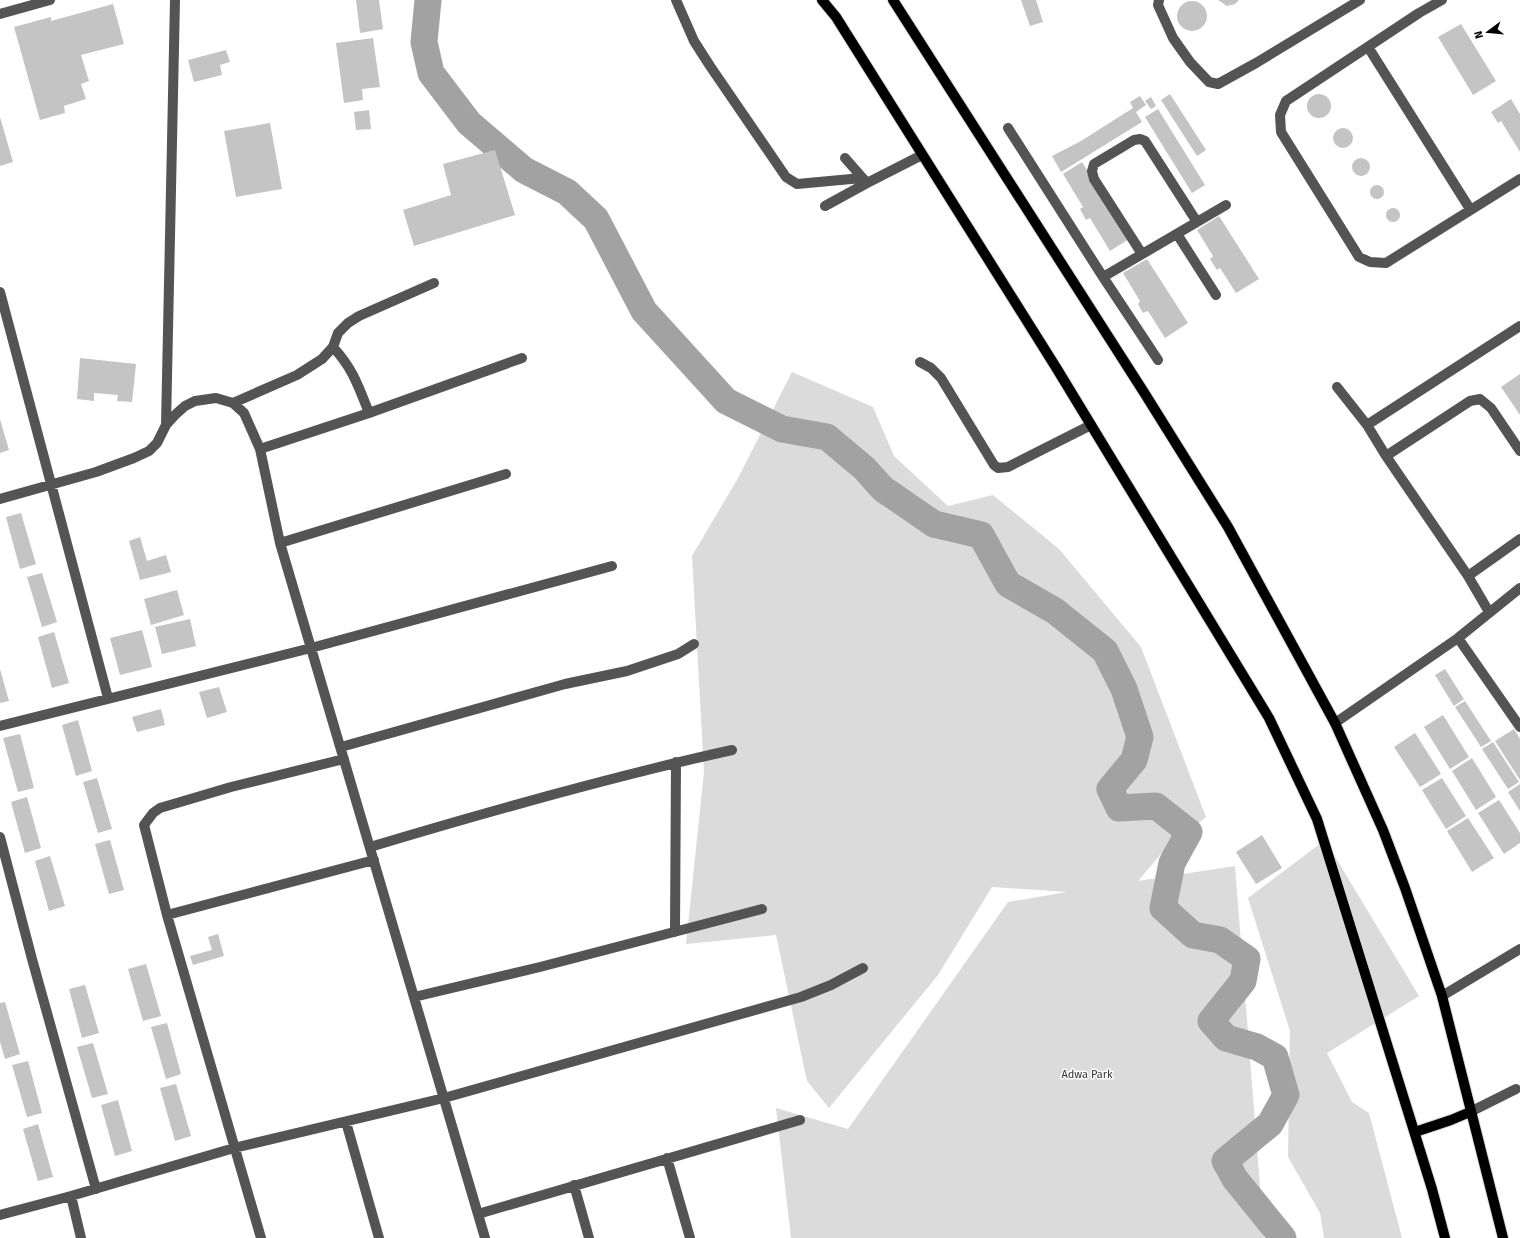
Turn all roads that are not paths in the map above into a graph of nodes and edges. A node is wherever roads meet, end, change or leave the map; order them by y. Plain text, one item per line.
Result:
1 (50, 0) edge
2 (175, 0) edge
3 (676, 0) edge
4 (822, 0) edge
5 (893, 0) edge
6 (1159, 0) edge
7 (1360, 0) edge
8 (1442, 0) edge
9 (0, 14) edge
10 (1368, 47) junction
11 (1008, 128) dead end
12 (922, 155) junction
13 (845, 158) dead end
14 (1520, 179) edge
15 (865, 181) junction
16 (1226, 205) dead end
17 (825, 206) dead end
18 (1470, 209) junction
19 (1197, 222) junction
20 (1177, 234) junction
21 (1142, 254) junction
22 (1103, 278) junction
23 (434, 282) dead end
24 (0, 292) edge
25 (1216, 295) dead end
26 (1520, 326) edge
27 (333, 347) junction
28 (522, 358) dead end
29 (1158, 360) dead end
30 (920, 362) dead end
31 (1337, 387) dead end
32 (233, 403) junction
33 (369, 413) junction
34 (166, 425) junction
35 (1091, 425) junction
36 (1367, 425) junction
37 (260, 449) junction
38 (1520, 451) edge
39 (1386, 456) junction
40 (506, 474) dead end
41 (50, 485) junction
42 (0, 499) edge
43 (1520, 539) edge
44 (280, 542) junction
45 (612, 566) dead end
46 (1468, 576) junction
47 (1520, 588) edge
48 (1489, 612) junction
49 (1458, 638) junction
50 (694, 644) dead end
51 (311, 648) junction
52 (108, 698) junction
53 (1335, 723) junction
54 (0, 726) edge
55 (1520, 727) edge
56 (341, 747) junction
57 (732, 750) dead end
58 (344, 759) junction
59 (676, 762) junction
60 (0, 837) edge
61 (370, 847) junction
62 (374, 860) junction
63 (762, 909) dead end
64 (167, 915) junction
65 (675, 932) junction
66 (1520, 949) edge
67 (863, 968) dead end
68 (1442, 996) junction
69 (414, 997) junction
70 (1516, 1089) dead end
71 (444, 1098) junction
72 (1470, 1112) junction
73 (800, 1120) dead end
74 (346, 1122) junction
75 (1415, 1132) junction
76 (234, 1148) junction
77 (667, 1158) junction
78 (574, 1185) junction
79 (96, 1189) junction
80 (70, 1196) junction
81 (478, 1214) junction
82 (0, 1215) edge
83 (81, 1238) edge
84 (260, 1238) edge
85 (379, 1238) edge
86 (485, 1238) edge
87 (589, 1238) edge
88 (690, 1238) edge
89 (1445, 1238) edge
90 (1503, 1238) edge

1 - 9 street
2 - 34 street
3 - 15 street
4 - 12 main road
5 - 53 main road
6 - 7 street
8 - 10 street
10 - 18 street
10 - 18 street
11 - 22 street
12 - 15 street
12 - 35 main road
13 - 15 street
14 - 18 street
15 - 17 street
16 - 19 street
19 - 20 street
19 - 21 street
20 - 21 street
20 - 25 street
21 - 22 street
22 - 29 street
23 - 27 street
24 - 41 street
26 - 36 street
27 - 32 street
27 - 33 street
28 - 33 street
30 - 35 street
31 - 36 street
32 - 34 street
32 - 37 street
33 - 37 street
34 - 41 street
35 - 75 main road
36 - 39 street
37 - 44 street
38 - 39 street
39 - 46 street
40 - 44 street
41 - 42 street
41 - 52 street
43 - 46 street
44 - 51 street
45 - 51 street
46 - 48 street
47 - 48 street
48 - 49 street
49 - 53 street
49 - 55 street
50 - 56 street
51 - 52 street
51 - 56 street
52 - 54 street
53 - 68 main road
56 - 58 street
57 - 59 street
58 - 61 street
58 - 64 street
59 - 61 street
59 - 65 street
60 - 79 street
61 - 62 street
62 - 64 street
62 - 69 street
63 - 65 street
64 - 76 street
65 - 69 street
66 - 68 street
67 - 71 street
68 - 72 main road
69 - 71 street
70 - 72 street
71 - 74 street
71 - 81 street
72 - 75 main road
72 - 90 main road
73 - 77 street
74 - 76 street
74 - 85 street
75 - 89 main road
76 - 79 street
76 - 84 street
77 - 78 street
77 - 88 street
78 - 81 street
78 - 87 street
79 - 80 street
80 - 82 street
80 - 83 street
81 - 86 street

